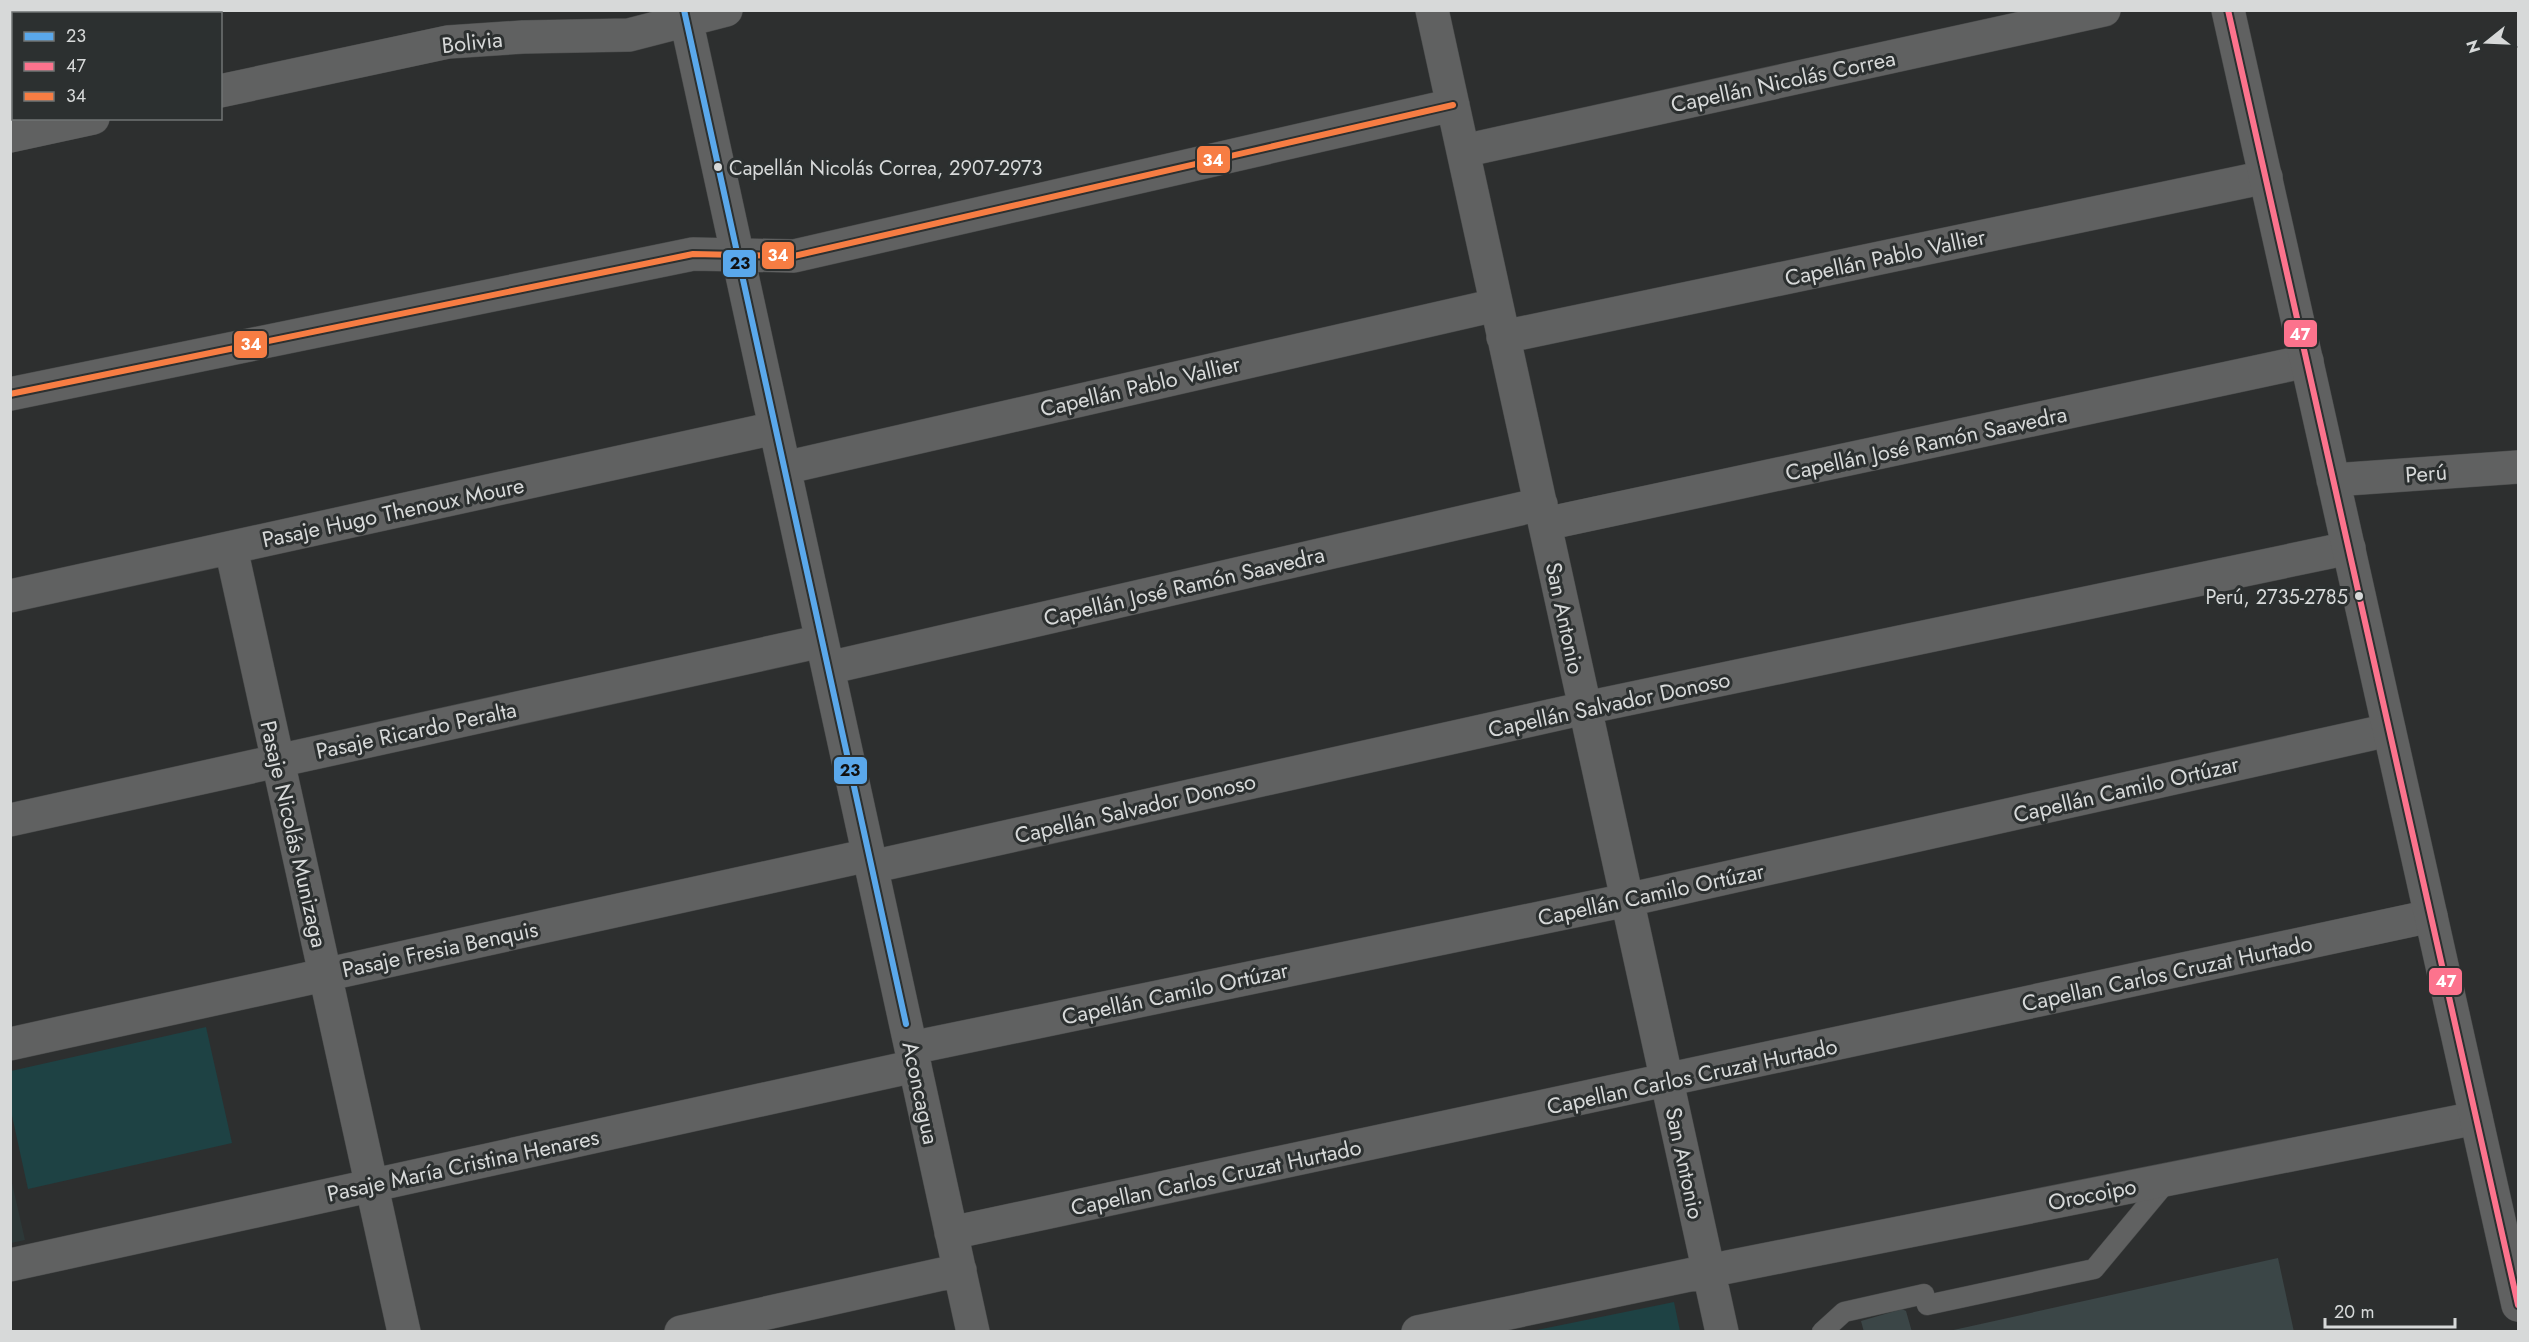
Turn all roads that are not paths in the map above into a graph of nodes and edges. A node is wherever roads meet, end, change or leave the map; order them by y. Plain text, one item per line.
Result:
1 (726, 10) edge
2 (1432, 10) edge
3 (2104, 10) edge
4 (2228, 10) edge
5 (685, 15) edge
6 (222, 91) edge
7 (1453, 105) junction
8 (84, 120) edge
9 (10, 136) edge
10 (1462, 151) junction
11 (2266, 177) junction
12 (738, 256) junction
13 (1496, 305) junction
14 (1503, 338) junction
15 (2307, 361) junction
16 (10, 394) edge
17 (775, 428) junction
18 (2518, 467) edge
19 (784, 468) junction
20 (2333, 480) junction
21 (1543, 514) junction
22 (231, 548) junction
23 (2349, 548) junction
24 (10, 596) edge
25 (825, 655) junction
26 (1585, 708) junction
27 (2389, 730) junction
28 (278, 761) junction
29 (10, 820) edge
30 (870, 861) junction
31 (1627, 900) junction
32 (2431, 916) junction
33 (325, 974) junction
34 (10, 1044) edge
35 (913, 1057) junction
36 (1667, 1081) junction
37 (2476, 1118) junction
38 (2169, 1179) junction
39 (372, 1185) junction
40 (951, 1233) junction
41 (2512, 1245) edge
42 (10, 1265) edge
43 (960, 1270) junction
44 (1708, 1271) junction
45 (2518, 1305) edge
46 (404, 1332) edge
47 (681, 1332) edge
48 (973, 1332) edge
49 (1418, 1332) edge
50 (1722, 1332) edge
51 (1822, 1332) edge

1 - 5 street, Bolivia
2 - 7 street, San Antonio
3 - 10 street, Capellán Nicolás Correa
4 - 11 street
5 - 6 street, Bolivia
5 - 12 street, Aconcagua
7 - 10 street, San Antonio
7 - 12 street
8 - 9 street
10 - 13 street, San Antonio
11 - 14 street, Capellán Pablo Vallier
11 - 15 street
12 - 16 street
12 - 17 street, Aconcagua
13 - 14 street, San Antonio
13 - 19 street, Capellán Pablo Vallier
14 - 21 street, San Antonio
15 - 20 street
15 - 21 street, Capellán José Ramón Saavedra
17 - 19 street, Aconcagua
17 - 22 street, Pasaje Hugo Thenoux Moure
18 - 20 street, Perú
19 - 25 street, Aconcagua
20 - 23 street
21 - 25 street, Capellán José Ramón Saavedra
21 - 26 street, San Antonio
22 - 24 street, Pasaje Hugo Thenoux Moure
22 - 28 street, Pasaje Nicolás Munizaga
23 - 26 street, Capellán Salvador Donoso
23 - 27 street
25 - 28 street, Pasaje Ricardo Peralta
25 - 30 street, Aconcagua
26 - 30 street, Capellán Salvador Donoso
26 - 31 street, San Antonio
27 - 31 street, Capellán Camilo Ortúzar
27 - 32 street
28 - 29 street, Pasaje Ricardo Peralta
28 - 33 street, Pasaje Nicolás Munizaga
30 - 33 street, Pasaje Fresia Benquis
30 - 35 street, Aconcagua
31 - 35 street, Capellán Camilo Ortúzar
31 - 36 street, San Antonio
32 - 36 street, Capellan Carlos Cruzat Hurtado
32 - 37 street
33 - 34 street, Pasaje Fresia Benquis
33 - 39 street, Pasaje Nicolás Munizaga
35 - 39 street, Pasaje María Cristina Henares
35 - 40 street, Aconcagua
36 - 40 street, Capellan Carlos Cruzat Hurtado
36 - 44 street, San Antonio
37 - 38 street, Orocoipo
37 - 41 street
38 - 44 street, Orocoipo
38 - 51 lane
39 - 42 street, Pasaje María Cristina Henares
39 - 46 street, Pasaje Nicolás Munizaga
40 - 43 street, Aconcagua
41 - 45 street
43 - 47 street
43 - 48 street, Aconcagua
44 - 49 street, Orocoipo
44 - 50 street, San Antonio

